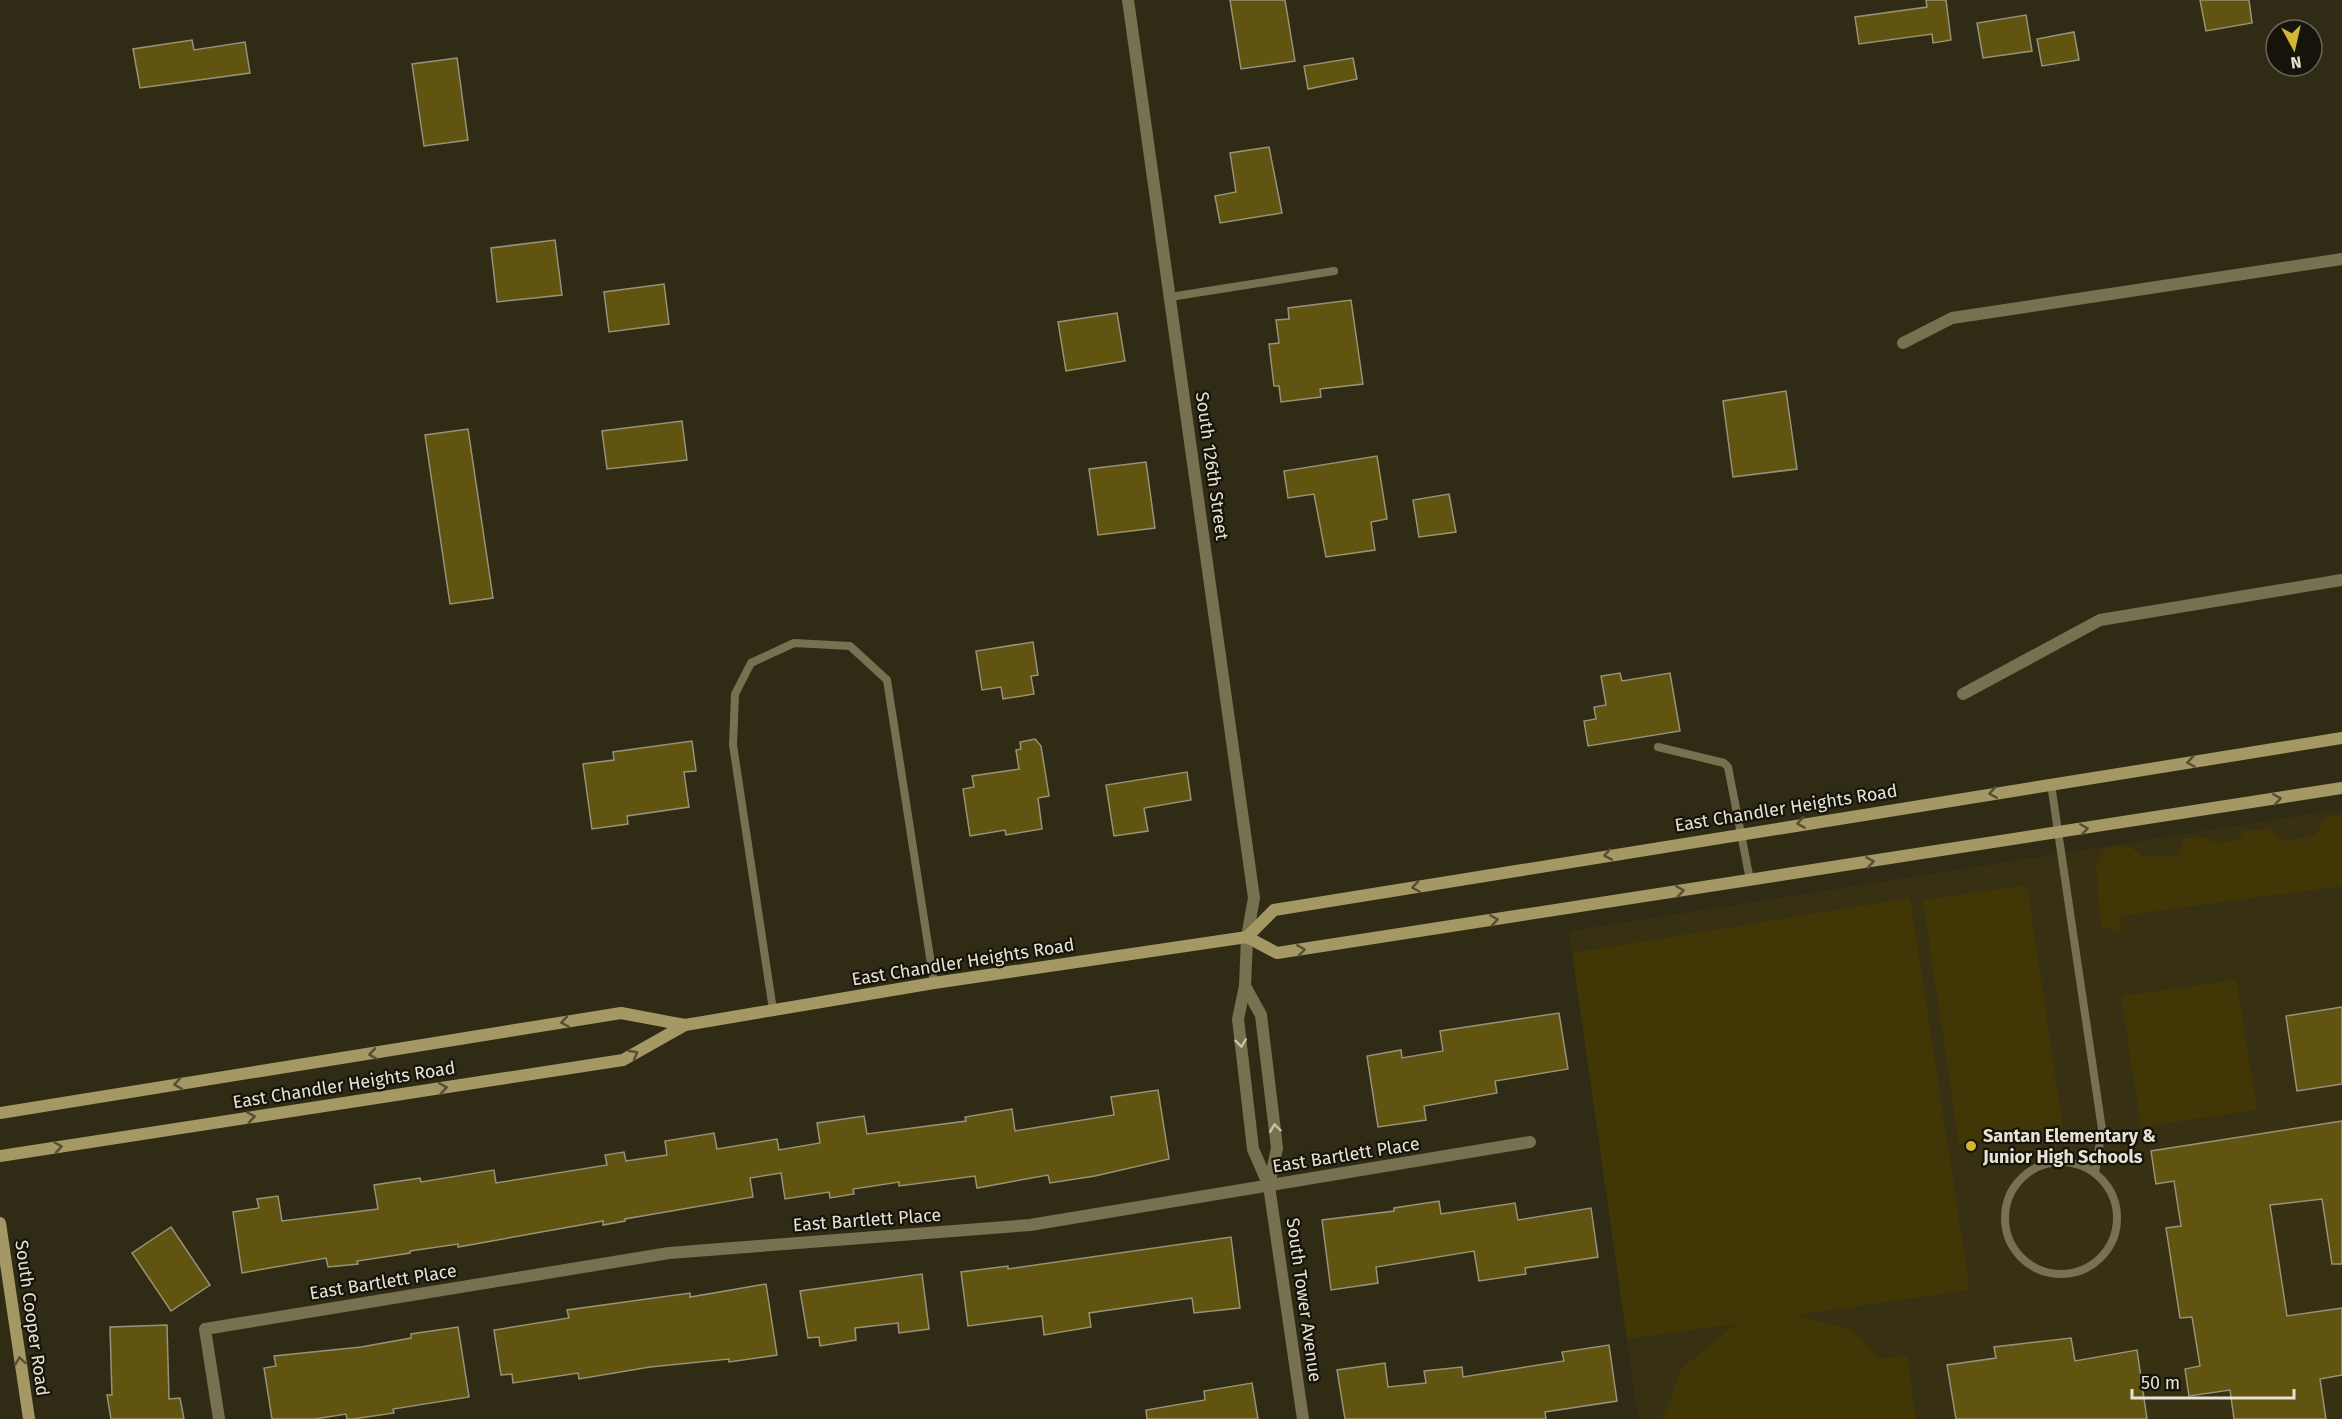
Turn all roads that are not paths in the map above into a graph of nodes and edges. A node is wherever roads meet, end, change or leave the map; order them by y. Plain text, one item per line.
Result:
1 (1128, 0) edge
2 (2342, 259) edge
3 (1334, 271) dead end
4 (1170, 297) junction
5 (1903, 343) dead end
6 (2342, 580) edge
7 (1963, 694) dead end
8 (2342, 738) edge
9 (1658, 747) dead end
10 (2051, 784) junction
11 (2342, 788) edge
12 (1742, 832) junction
13 (2059, 833) junction
14 (1750, 880) junction
15 (1247, 937) junction
16 (934, 983) junction
17 (1245, 986) junction
18 (773, 1010) junction
19 (685, 1025) junction
20 (0, 1113) edge
21 (1530, 1142) dead end
22 (0, 1156) edge
23 (2095, 1173) junction
24 (1269, 1186) junction
25 (0, 1223) edge
26 (29, 1419) edge
27 (219, 1419) edge
28 (1303, 1419) edge

1 - 4 street, South 126th Street
2 - 5 street
3 - 4 lane
4 - 15 street, South 126th Street
6 - 7 street
8 -> 10 main road, East Chandler Heights Road
9 - 12 lane
10 -> 12 main road, East Chandler Heights Road
10 - 13 lane
13 -> 11 main road
12 - 14 lane
12 -> 15 main road, East Chandler Heights Road
14 -> 13 main road
13 - 23 lane
15 -> 14 main road
15 - 16 main road, East Chandler Heights Road
15 - 17 street, South Tower Avenue
16 - 18 main road, East Chandler Heights Road
16 - 18 lane
17 -> 24 street, South Tower Avenue
24 -> 17 street, South Tower Avenue
18 - 19 main road, East Chandler Heights Road
19 -> 20 main road, East Chandler Heights Road
22 -> 19 main road, East Chandler Heights Road
21 - 24 street, East Bartlett Place
23 - 23 lane
24 - 27 street, East Bartlett Place
24 - 28 street, South Tower Avenue
26 -> 25 main road, South Cooper Road

